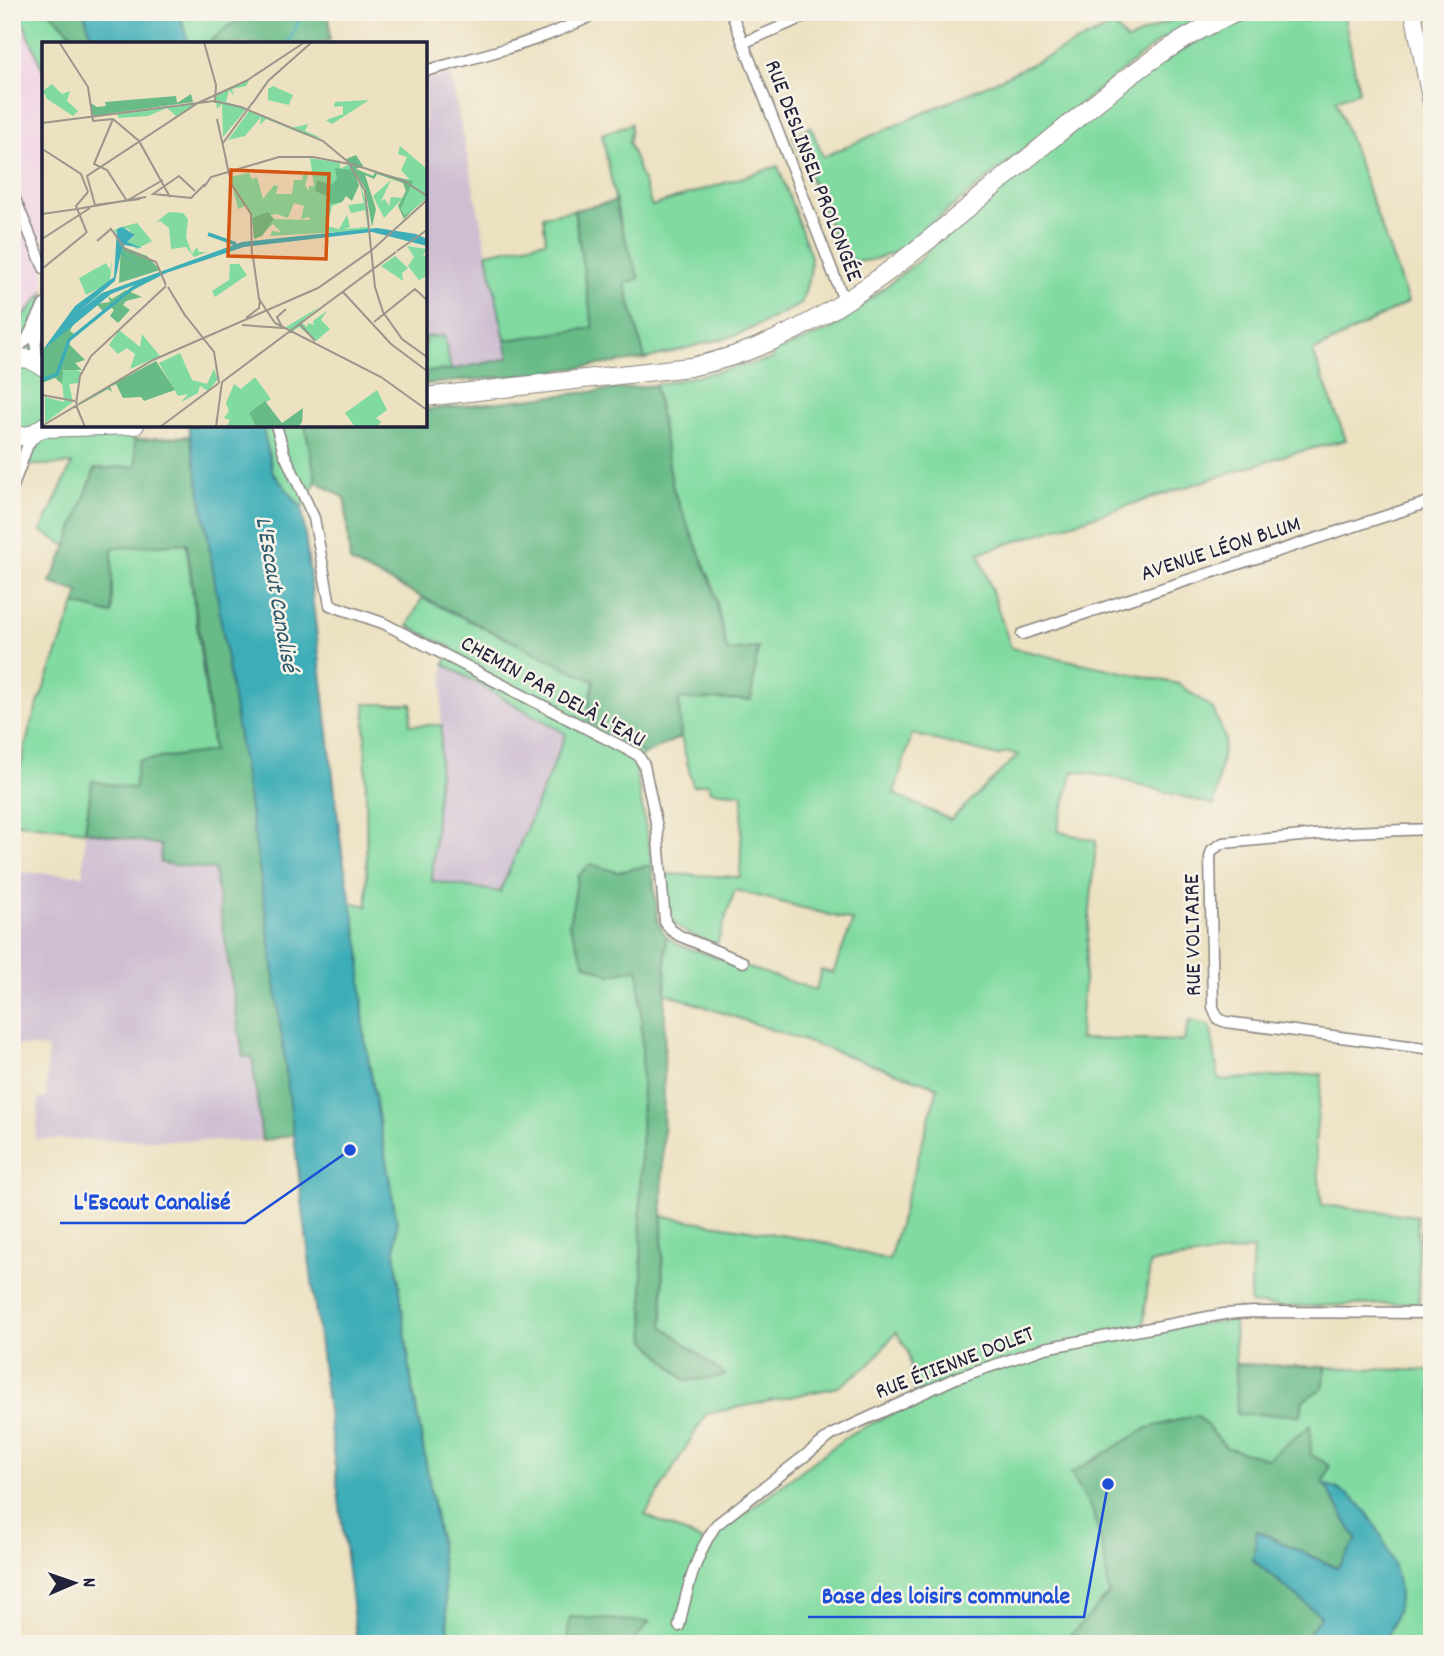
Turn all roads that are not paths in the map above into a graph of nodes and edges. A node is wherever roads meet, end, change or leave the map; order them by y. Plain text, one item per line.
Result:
1 (598, 12) edge
2 (731, 12) edge
3 (816, 12) edge
4 (1238, 12) edge
5 (1413, 12) edge
6 (743, 43) junction
7 (427, 70) edge
8 (1432, 107) edge
9 (12, 192) edge
10 (42, 263) edge
11 (843, 298) junction
12 (42, 309) edge
13 (42, 327) edge
14 (12, 355) edge
15 (41, 365) edge
16 (427, 397) edge
17 (75, 427) edge
18 (276, 428) edge
19 (41, 429) edge
20 (12, 437) edge
21 (12, 449) edge
22 (17, 475) junction
23 (12, 489) edge
24 (1432, 501) edge
25 (1022, 634) dead end
26 (1429, 829) edge
27 (744, 962) dead end
28 (1432, 1049) edge
29 (1432, 1145) edge
30 (1432, 1268) edge
31 (1432, 1313) edge
32 (680, 1626) dead end

1 - 7 street
2 - 6 street, RUE DESLINSEL PROLONGÉE
3 - 6 street
4 - 11 main road
5 - 8 main road
6 - 11 street, RUE DESLINSEL PROLONGÉE
9 - 10 street
11 - 16 main road
12 - 14 street
13 - 15 street
14 - 15 main road
17 - 19 main road
18 - 27 street, CHEMIN PAR DELÀ L'EAU
19 - 20 main road
19 - 22 street
21 - 22 street
22 - 23 street
24 - 25 street, AVENUE LÉON BLUM
26 - 28 street, RUE VOLTAIRE
29 - 30 street
31 - 32 street, RUE ÉTIENNE DOLET

